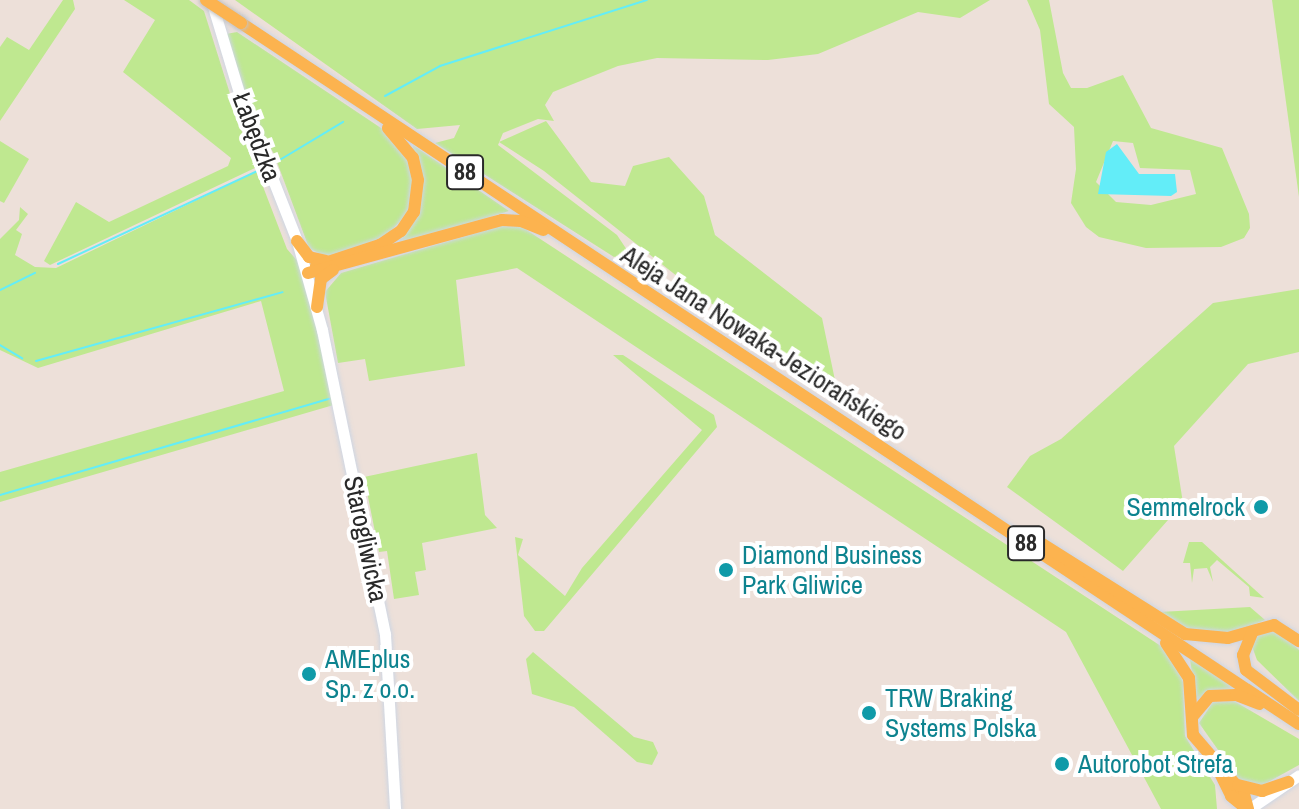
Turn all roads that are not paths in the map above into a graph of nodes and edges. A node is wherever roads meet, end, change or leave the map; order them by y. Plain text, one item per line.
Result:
1 (208, 0) edge
2 (360, 103) junction
3 (297, 241) junction
4 (570, 242) junction
5 (334, 264) junction
6 (308, 273) junction
7 (317, 307) junction
8 (943, 488) junction
9 (1140, 619) junction
10 (1252, 633) junction
11 (1299, 641) edge
12 (1191, 718) junction
13 (1297, 718) edge
14 (1293, 778) edge
15 (1231, 786) junction
16 (395, 809) edge
17 (1226, 809) edge
18 (1248, 809) edge

1 - 2 main road, Aleja Jana Nowaka-Jeziorańskiego / 88, bridge
1 - 3 street, Łabędzka
2 - 4 main road, Aleja Jana Nowaka-Jeziorańskiego / 88
2 - 5 main road
3 - 5 main road
3 - 6 street, Łabędzka
4 - 5 main road
4 - 8 main road, Aleja Jana Nowaka-Jeziorańskiego / 88
5 - 6 main road
5 - 7 main road
6 - 7 street, Starogliwicka
7 - 16 street, Starogliwicka
8 - 9 main road, Aleja Jana Nowaka-Jeziorańskiego / 88
8 - 10 main road
9 - 12 main road
9 - 13 main road, Aleja Jana Nowaka-Jeziorańskiego / 88
10 - 11 main road
10 - 13 main road
12 - 13 main road
12 - 15 main road
14 - 15 main road
14 - 18 street
15 - 17 main road
15 - 18 main road

